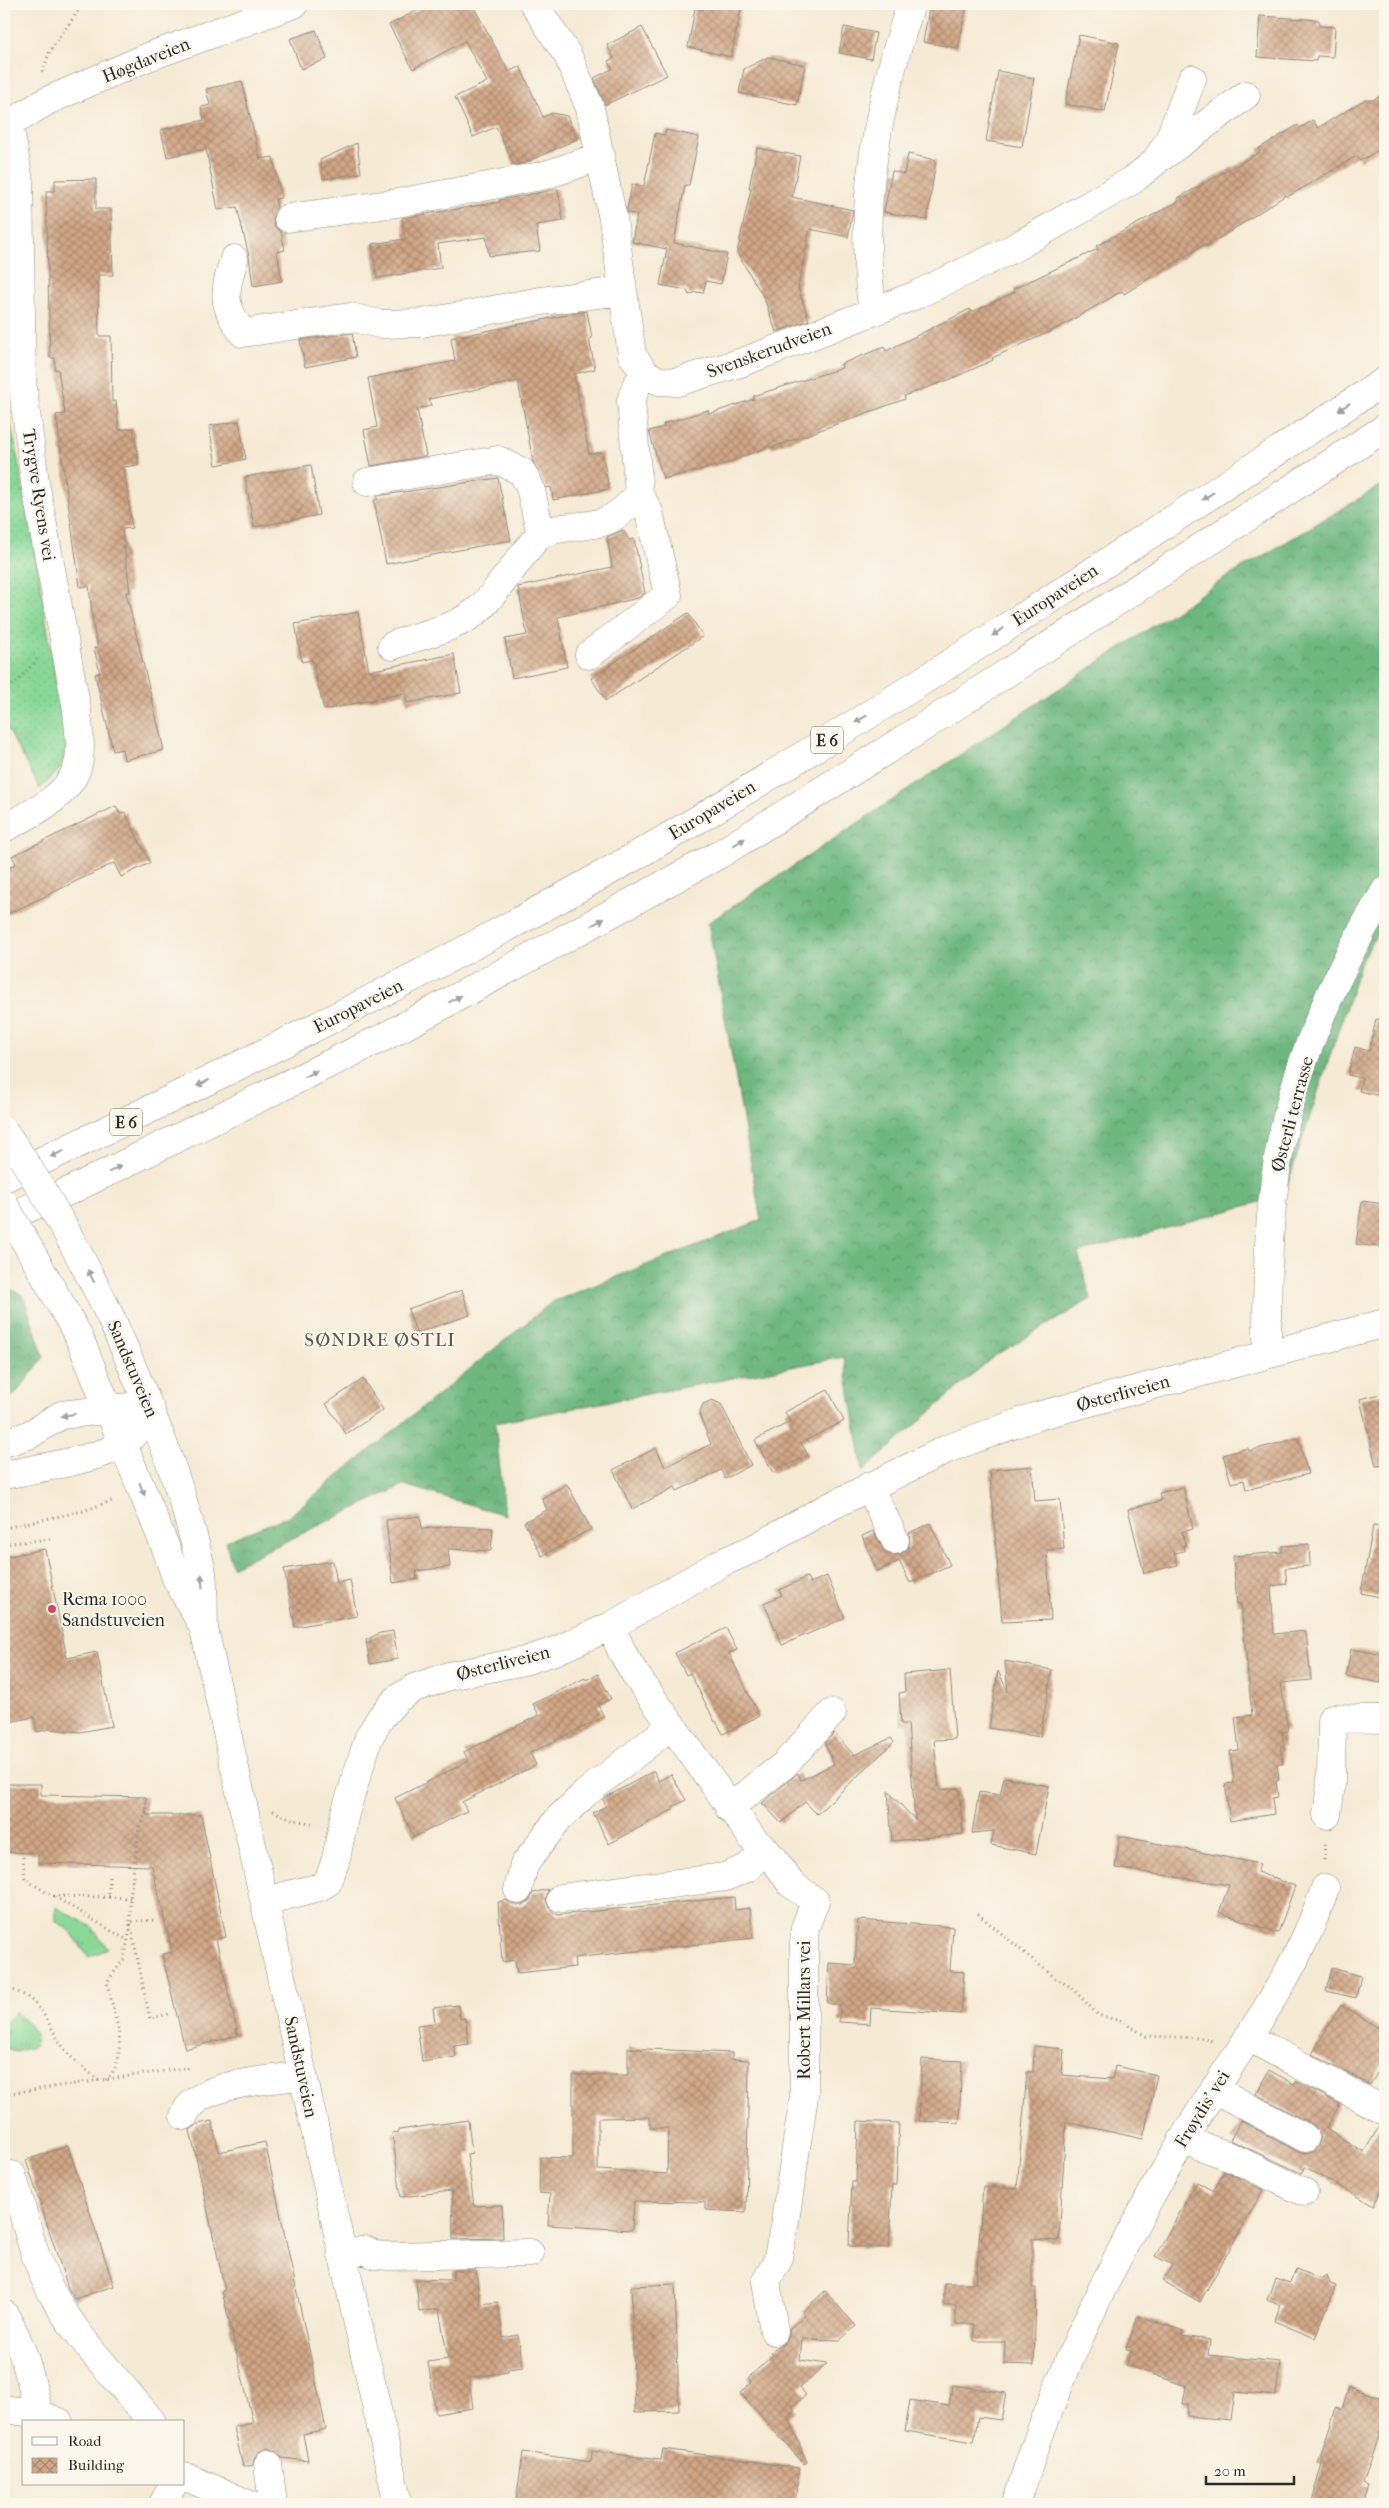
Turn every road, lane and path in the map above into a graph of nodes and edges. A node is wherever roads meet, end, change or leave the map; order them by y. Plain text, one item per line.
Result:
1 (83, 4) edge
2 (294, 4) edge
3 (534, 4) edge
4 (911, 4) edge
5 (1192, 79) dead end
6 (1246, 95) dead end
7 (15, 121) edge
8 (601, 156) junction
9 (1155, 162) junction
10 (288, 218) dead end
11 (234, 260) dead end
12 (622, 291) junction
13 (873, 311) junction
14 (646, 374) junction
15 (1385, 381) edge
16 (1385, 428) edge
17 (367, 482) dead end
18 (639, 494) junction
19 (541, 534) junction
20 (392, 646) dead end
21 (589, 655) dead end
22 (4, 828) edge
23 (1385, 891) edge
24 (4, 1131) edge
25 (4, 1178) edge
26 (71, 1190) junction
27 (4, 1204) edge
28 (4, 1219) edge
29 (4, 1234) edge
30 (1385, 1324) edge
31 (1267, 1354) junction
32 (110, 1409) junction
33 (151, 1410) junction
34 (4, 1443) edge
35 (123, 1443) junction
36 (4, 1475) edge
37 (869, 1486) junction
38 (115, 1500) dead end
39 (4, 1528) edge
40 (50, 1539) dead end
41 (895, 1540) dead end
42 (4, 1544) edge
43 (611, 1626) junction
44 (204, 1629) junction
45 (832, 1713) dead end
46 (1385, 1720) edge
47 (672, 1725) junction
48 (150, 1805) dead end
49 (729, 1808) junction
50 (270, 1810) dead end
51 (1327, 1815) joint
52 (317, 1824) dead end
53 (766, 1850) junction
54 (23, 1857) dead end
55 (109, 1873) dead end
56 (1325, 1888) joint
57 (518, 1890) dead end
58 (53, 1896) junction
59 (109, 1897) junction
60 (130, 1898) junction
61 (561, 1898) dead end
62 (265, 1902) junction
63 (978, 1914) dead end
64 (153, 1920) dead end
65 (130, 1922) junction
66 (127, 1940) junction
67 (4, 1988) edge
68 (168, 2014) dead end
69 (1242, 2046) junction
70 (200, 2066) dead end
71 (303, 2075) junction
72 (106, 2080) junction
73 (100, 2081) junction
74 (1214, 2089) junction
75 (4, 2094) edge
76 (1385, 2111) edge
77 (184, 2116) dead end
78 (1305, 2138) dead end
79 (1183, 2140) junction
80 (12, 2175) dead end
81 (1304, 2192) dead end
82 (530, 2253) dead end
83 (342, 2256) junction
84 (4, 2314) edge
85 (774, 2331) dead end
86 (4, 2409) edge
87 (49, 2418) edge
88 (150, 2420) edge
89 (268, 2464) dead end
90 (185, 2476) edge
91 (172, 2486) edge
92 (163, 2504) edge
93 (248, 2504) edge
94 (273, 2504) edge
95 (398, 2504) edge
96 (1016, 2504) edge

1 - 7 path
2 - 7 main road, Høgdaveien
3 - 8 main road
4 - 13 main road
5 - 9 main road, Svenskerudveien
6 - 9 main road
7 - 22 main road, Trygve Ryens vei
8 - 10 main road
8 - 12 main road
9 - 13 main road, Svenskerudveien
11 - 12 main road
12 - 14 main road
13 - 14 main road, Svenskerudveien
14 - 18 main road
15 -> 25 main road, Europaveien / E 6
26 -> 16 main road, E 6
17 - 19 main road
18 - 19 main road
18 - 21 main road
19 - 20 main road
23 - 31 main road, Østerli terrasse
33 -> 24 main road, Sandstuveien, bridge
26 - 28 main road, E 6
26 - 29 main road, E 6
27 - 32 main road, Sandstuveien, bridge
30 - 31 main road, Østerliveien
31 - 37 main road, Østerliveien
32 - 33 main road
32 -> 34 main road
32 - 35 main road, Sandstuveien
33 - 35 main road
44 -> 33 main road, Sandstuveien
35 - 36 main road
35 -> 44 main road, Sandstuveien
37 - 41 main road
37 - 43 main road, Østerliveien
38 - 39 path
40 - 42 path
43 - 47 main road, Robert Millars vei
43 - 62 main road, Østerliveien
44 - 62 main road, Sandstuveien
45 - 49 main road
46 - 51 main road
47 - 49 main road, Robert Millars vei
47 - 57 main road
48 - 60 path
49 - 53 main road, Robert Millars vei
50 - 52 path
51 - 56 path
53 - 61 main road
53 - 85 main road, Robert Millars vei
54 - 58 path
55 - 59 path
56 - 69 main road, Frøydis' vei
58 - 59 path
58 - 66 path
59 - 60 path
60 - 65 path
62 - 71 main road, Sandstuveien
63 - 69 path
64 - 65 path
65 - 66 path
65 - 68 path
66 - 72 path
67 - 73 path
69 - 74 main road, Frøydis' vei
69 - 76 main road
70 - 72 path
71 - 77 main road
71 - 83 main road, Sandstuveien
72 - 73 path
73 - 75 path
74 - 78 main road
74 - 79 main road, Frøydis' vei
79 - 81 main road
79 - 96 main road, Frøydis' vei
80 - 88 main road
82 - 83 main road
83 - 95 main road, Sandstuveien
84 - 87 main road
86 - 87 main road
89 - 94 main road
90 - 93 main road
91 - 92 main road

